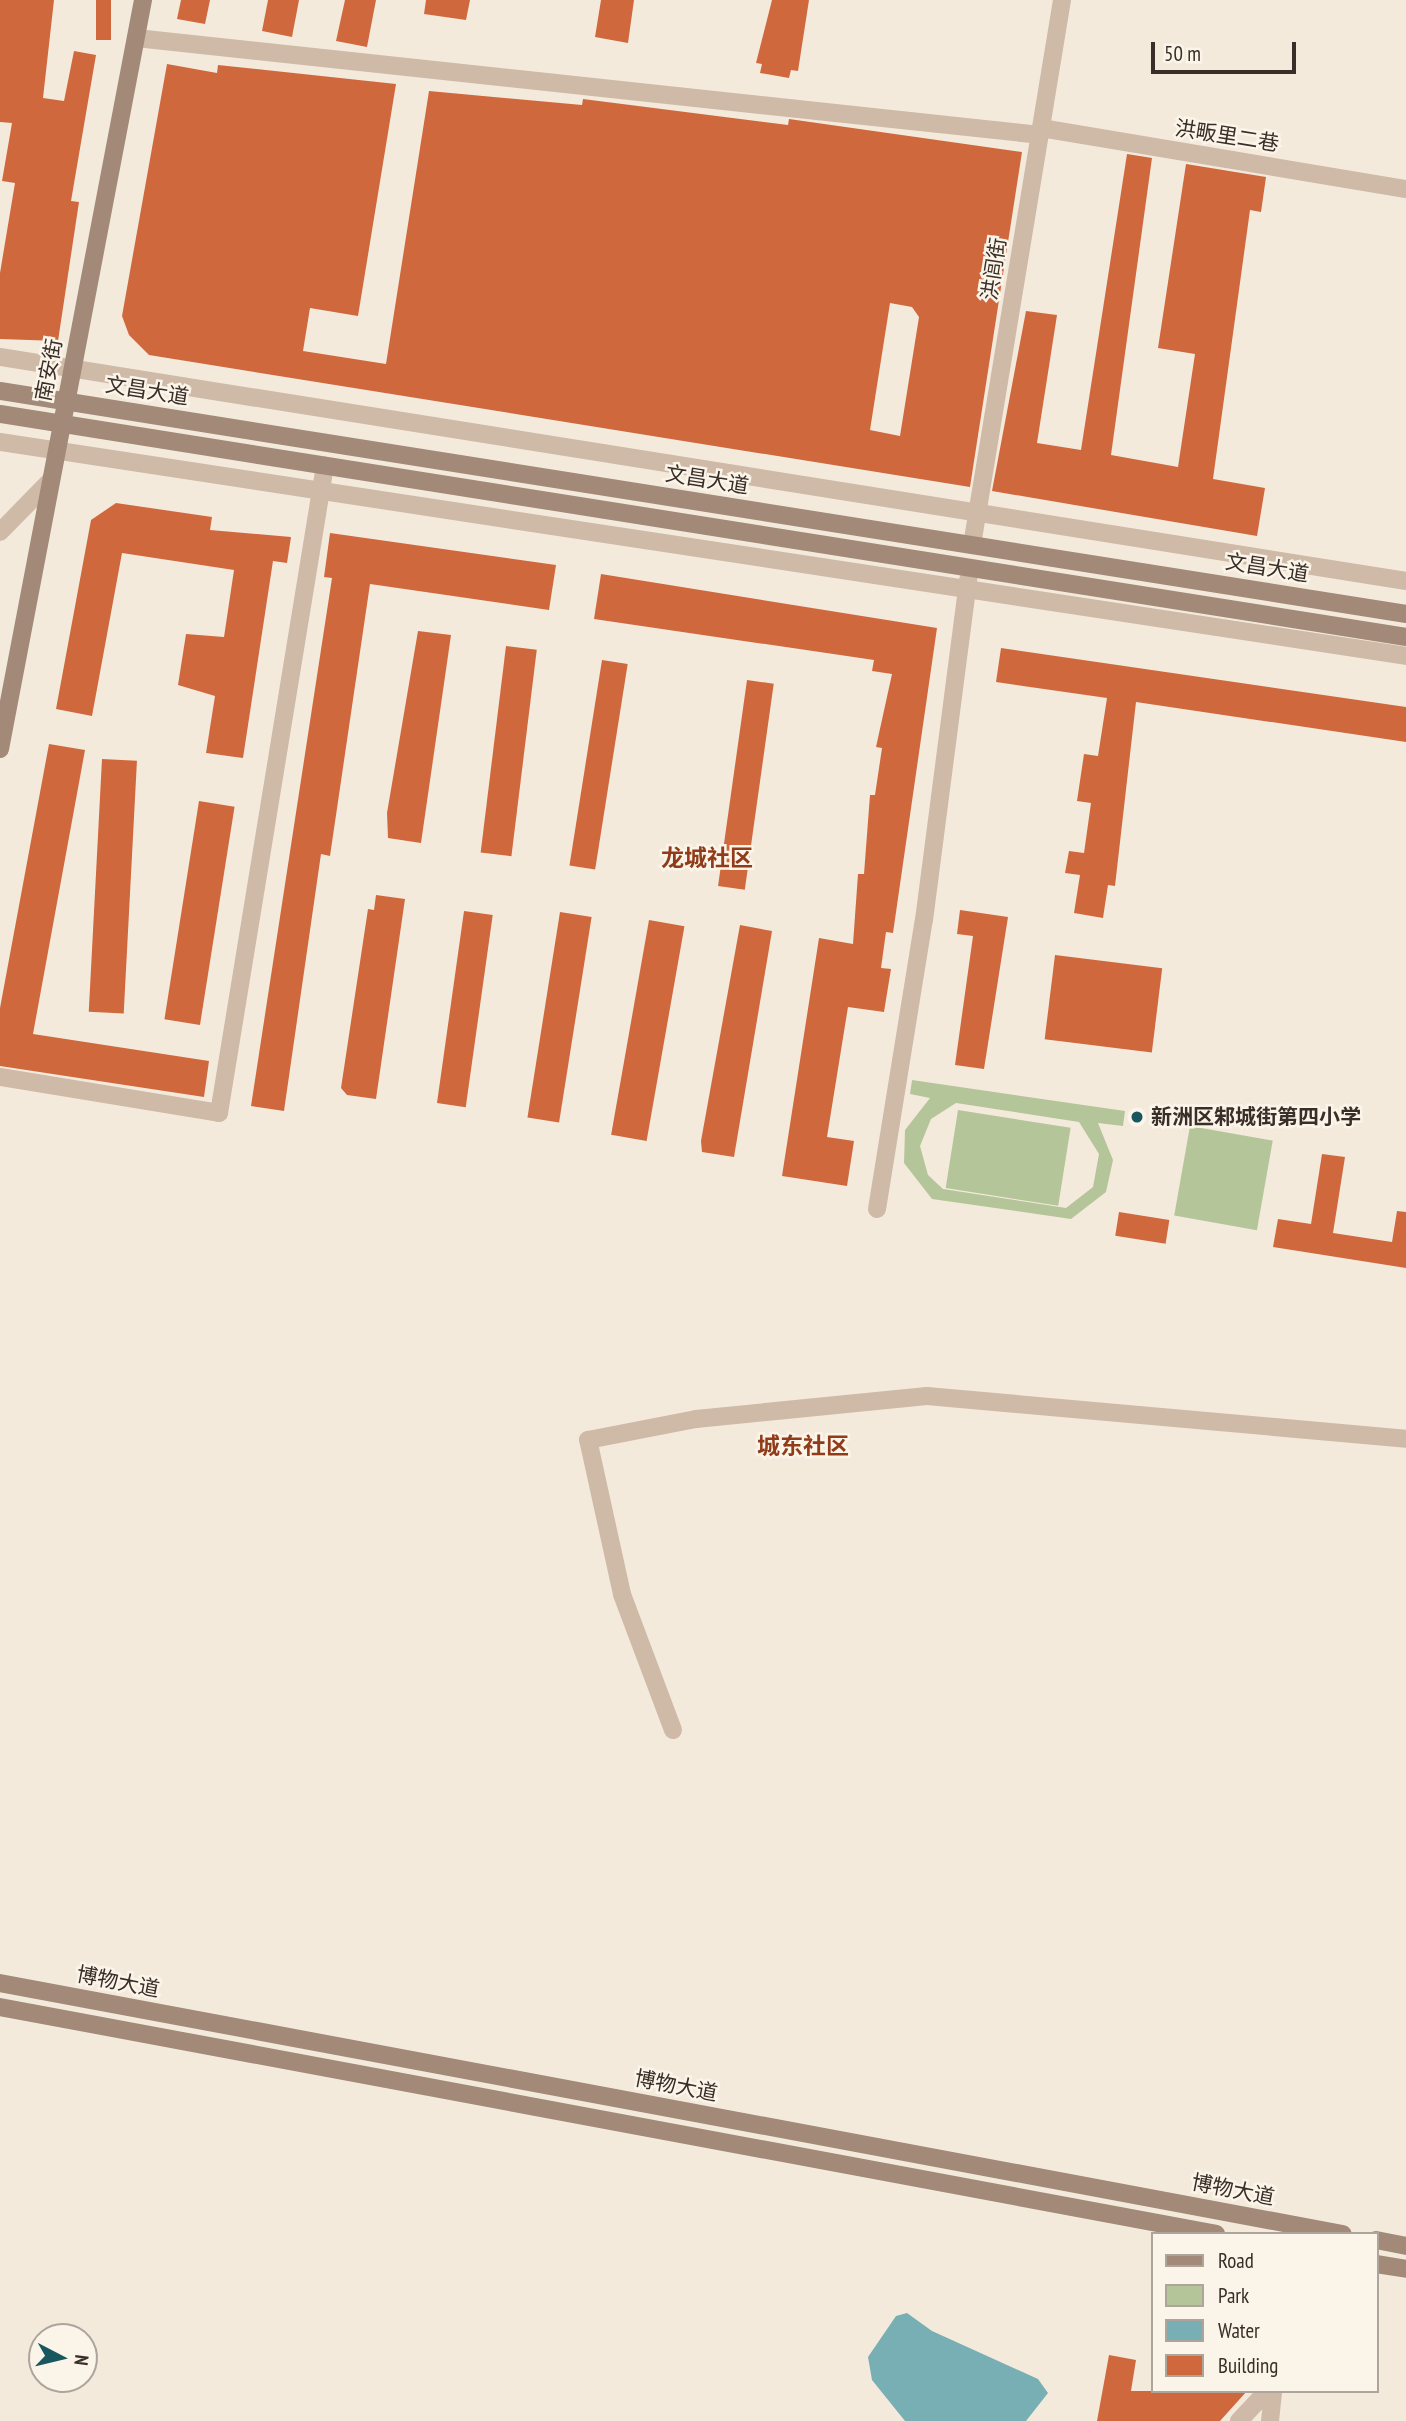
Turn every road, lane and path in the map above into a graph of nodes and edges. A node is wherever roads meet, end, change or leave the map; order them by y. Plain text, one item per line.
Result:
1 (143, 0) edge
2 (1062, 0) edge
3 (136, 38) junction
4 (1040, 132) junction
5 (1406, 188) edge
6 (0, 357) edge
7 (73, 369) junction
8 (0, 391) edge
9 (66, 401) junction
10 (0, 414) edge
11 (62, 424) junction
12 (0, 442) edge
13 (57, 451) junction
14 (325, 466) junction
15 (51, 480) junction
16 (321, 493) junction
17 (977, 513) junction
18 (0, 533) edge
19 (972, 545) junction
20 (970, 568) junction
21 (1406, 582) edge
22 (967, 590) junction
23 (1406, 614) edge
24 (1406, 637) edge
25 (1406, 656) edge
26 (0, 749) edge
27 (0, 1077) edge
28 (877, 1209) dead end
29 (1406, 1439) edge
30 (673, 1730) dead end
31 (0, 1983) edge
32 (0, 2007) edge
33 (1205, 2232) edge
34 (1332, 2232) edge
35 (1378, 2240) edge
36 (1406, 2246) edge
37 (1378, 2264) edge
38 (1406, 2269) edge
39 (1265, 2393) edge
40 (1273, 2393) edge
41 (1239, 2421) edge
42 (1270, 2421) edge

1 - 3 main road, 南安街
2 - 4 street, 洪闾街
3 - 4 street, 洪畈里二巷
3 - 7 main road, 南安街
4 - 5 street, 洪畈里二巷
4 - 17 street, 洪闾街
6 - 7 street
7 - 9 main road, 南安街
7 - 17 street
8 - 9 main road, 文昌大道
9 - 11 main road, 南安街
9 - 19 main road, 文昌大道
10 - 11 main road
11 - 13 main road, 南安街
11 - 14 main road
12 - 13 street
13 - 15 main road, 南安街
13 - 16 street
14 - 16 street
14 - 20 main road
15 - 18 street
15 - 26 main road, 南安街
16 - 22 street
16 - 27 street
17 - 19 street, 洪闾街
17 - 21 street
19 - 23 main road, 文昌大道
20 - 22 street
20 - 24 main road
22 - 25 street
22 - 28 street
29 - 30 street
31 - 34 main road, 博物大道
32 - 33 main road
35 - 36 main road
37 - 38 main road
39 - 41 street
40 - 42 street

